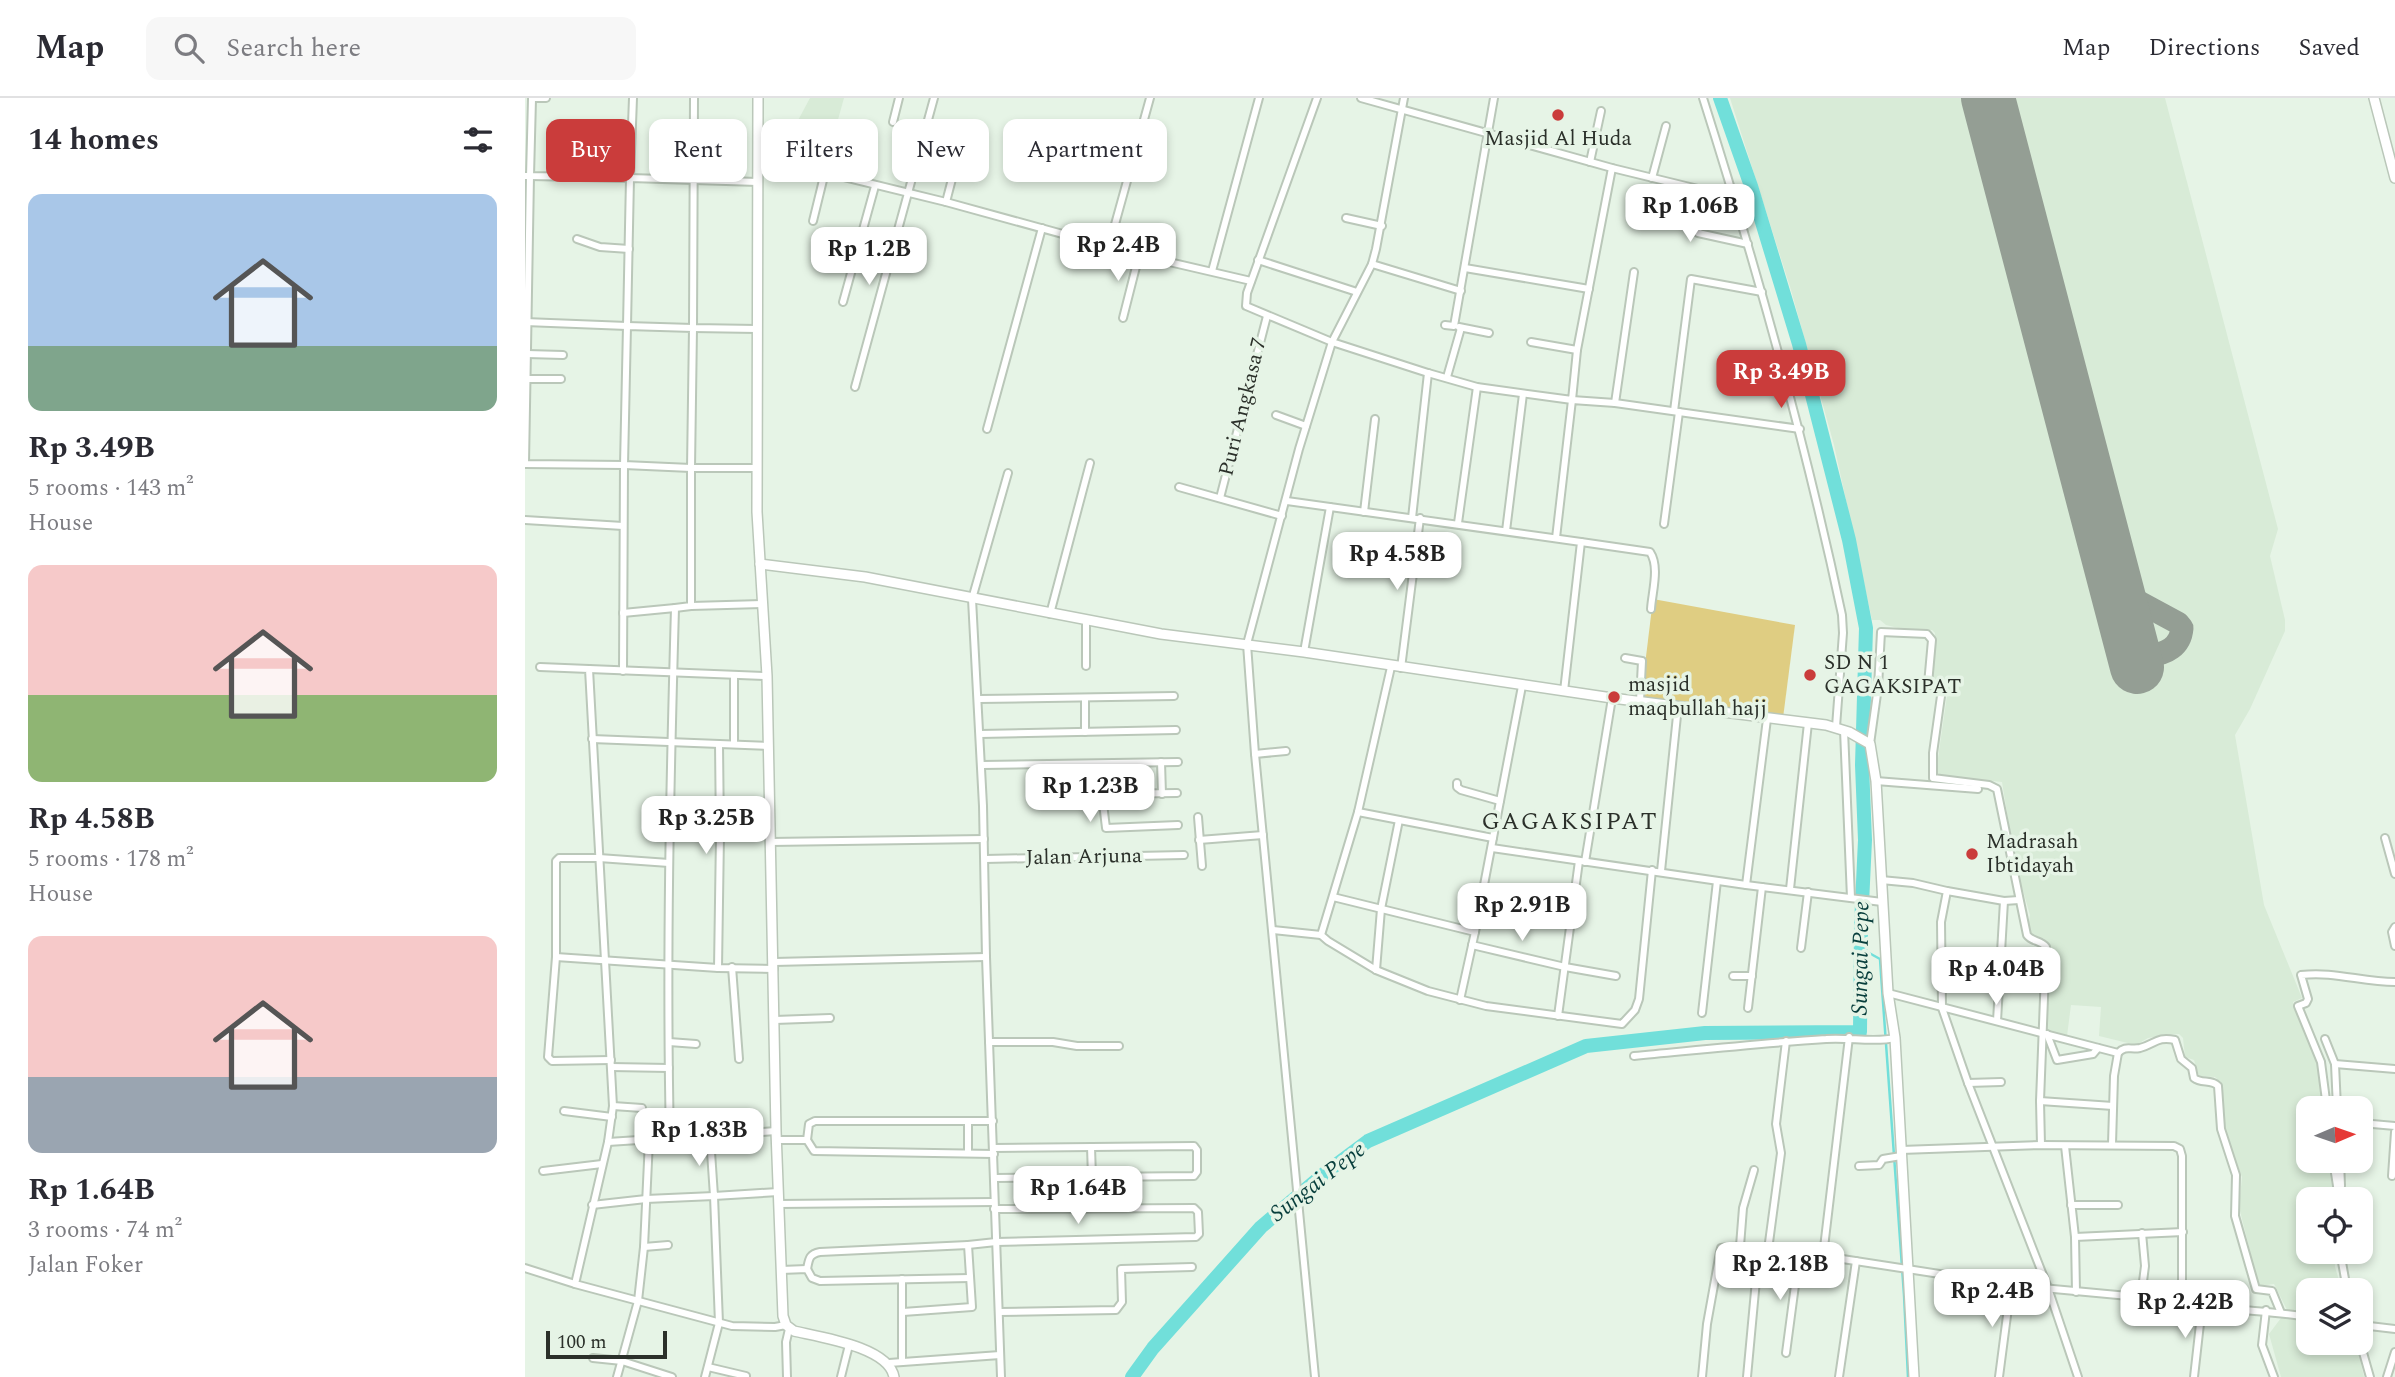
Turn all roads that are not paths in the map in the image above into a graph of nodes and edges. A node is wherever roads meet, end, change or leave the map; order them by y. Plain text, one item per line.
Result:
1 (546, 98) edge
2 (633, 98) edge
3 (694, 98) edge
4 (758, 98) edge
5 (899, 98) edge
6 (935, 98) edge
7 (1150, 98) edge
8 (1259, 98) edge
9 (1317, 98) edge
10 (1361, 98) edge
11 (1404, 98) edge
12 (1494, 98) edge
13 (1703, 98) edge
14 (2374, 98) edge
15 (532, 99) edge
16 (1402, 109) junction
17 (1601, 111) dead end
18 (632, 119) edge
19 (694, 119) edge
20 (894, 119) edge
21 (1666, 126) dead end
22 (1489, 135) junction
23 (758, 156) junction
24 (761, 157) edge
25 (1590, 162) junction
26 (1612, 168) junction
27 (527, 176) edge
28 (546, 176) edge
29 (1652, 178) junction
30 (2395, 178) edge
31 (747, 181) edge
32 (630, 182) edge
33 (694, 182) edge
34 (758, 182) junction
35 (823, 182) edge
36 (861, 182) edge
37 (951, 182) edge
38 (875, 186) junction
39 (1704, 191) junction
40 (909, 193) junction
41 (1735, 198) junction
42 (946, 202) junction
43 (1346, 218) dead end
44 (813, 221) dead end
45 (1382, 226) junction
46 (1042, 228) junction
47 (577, 239) dead end
48 (1748, 244) junction
49 (1109, 246) junction
50 (629, 249) junction
51 (1139, 255) junction
52 (527, 256) edge
53 (1258, 260) junction
54 (1372, 264) junction
55 (1465, 268) junction
56 (1212, 271) junction
57 (1634, 272) dead end
58 (1251, 281) junction
59 (1589, 289) junction
60 (1461, 291) junction
61 (1357, 292) junction
62 (1762, 292) junction
63 (843, 302) dead end
64 (1267, 316) junction
65 (1123, 318) dead end
66 (526, 322) edge
67 (1445, 324) dead end
68 (627, 326) junction
69 (1457, 327) junction
70 (693, 328) junction
71 (757, 329) junction
72 (1489, 333) dead end
73 (1332, 342) junction
74 (1531, 342) dead end
75 (1577, 350) junction
76 (527, 354) junction
77 (563, 355) dead end
78 (526, 367) edge
79 (1428, 373) junction
80 (1447, 377) junction
81 (527, 379) edge
82 (561, 379) dead end
83 (855, 387) dead end
84 (1477, 387) junction
85 (1523, 394) junction
86 (1572, 400) junction
87 (1615, 403) junction
88 (1676, 412) junction
89 (1276, 415) dead end
90 (1375, 419) dead end
91 (1306, 426) junction
92 (987, 429) dead end
93 (1800, 429) junction
94 (1090, 463) dead end
95 (525, 465) edge
96 (624, 466) junction
97 (691, 468) junction
98 (756, 468) junction
99 (1007, 473) dead end
100 (1179, 487) dead end
101 (1220, 498) junction
102 (1287, 501) junction
103 (1330, 507) junction
104 (1364, 512) junction
105 (1282, 516) junction
106 (1416, 518) junction
107 (525, 520) edge
108 (1458, 523) junction
109 (1664, 524) dead end
110 (623, 526) junction
111 (1506, 531) junction
112 (1556, 538) junction
113 (1581, 542) junction
114 (760, 564) junction
115 (972, 598) junction
116 (762, 604) junction
117 (691, 606) junction
118 (675, 608) junction
119 (1651, 609) dead end
120 (623, 613) junction
121 (1050, 614) junction
122 (1086, 621) junction
123 (1247, 644) junction
124 (1304, 652) junction
125 (1625, 658) dead end
126 (1086, 666) dead end
127 (540, 667) dead end
128 (1396, 667) junction
129 (589, 669) junction
130 (623, 671) junction
131 (673, 672) junction
132 (734, 675) junction
133 (767, 676) junction
134 (1522, 686) junction
135 (1564, 691) junction
136 (1174, 696) dead end
137 (1084, 698) junction
138 (1612, 698) junction
139 (979, 699) junction
140 (1640, 701) junction
141 (1678, 706) junction
142 (1767, 719) junction
143 (1808, 723) junction
144 (1176, 730) dead end
145 (1843, 730) junction
146 (1085, 732) junction
147 (980, 734) junction
148 (592, 739) junction
149 (1867, 741) junction
150 (670, 742) junction
151 (719, 744) junction
152 (734, 744) junction
153 (769, 746) junction
154 (1286, 751) dead end
155 (1255, 754) junction
156 (1161, 762) junction
157 (1178, 762) dead end
158 (1050, 764) junction
159 (982, 765) junction
160 (1876, 781) junction
161 (1457, 783) dead end
162 (1978, 789) dead end
163 (1177, 793) dead end
164 (1162, 794) junction
165 (1036, 795) dead end
166 (1052, 795) junction
167 (1102, 795) junction
168 (1500, 801) junction
169 (1358, 812) junction
170 (1198, 817) dead end
171 (1399, 820) junction
172 (1178, 825) dead end
173 (670, 834) junction
174 (720, 835) junction
175 (1263, 835) junction
176 (1493, 838) junction
177 (2385, 838) dead end
178 (984, 839) junction
179 (1199, 840) junction
180 (770, 842) junction
181 (1492, 848) junction
182 (1184, 855) dead end
183 (599, 858) junction
184 (985, 859) junction
185 (1582, 862) junction
186 (669, 863) junction
187 (1202, 866) dead end
188 (1652, 870) junction
189 (1661, 872) junction
190 (2395, 874) edge
191 (1881, 880) junction
192 (1717, 881) junction
193 (1746, 885) junction
194 (1762, 887) junction
195 (1790, 889) junction
196 (1808, 891) junction
197 (1947, 891) junction
198 (1333, 897) junction
199 (1854, 898) junction
200 (2019, 900) junction
201 (2004, 901) junction
202 (1877, 902) junction
203 (1381, 909) junction
204 (2395, 927) edge
205 (1273, 930) junction
206 (1475, 932) junction
207 (1321, 936) junction
208 (1472, 944) junction
209 (2395, 946) edge
210 (1801, 948) dead end
211 (556, 957) junction
212 (986, 957) junction
213 (605, 959) junction
214 (669, 964) junction
215 (774, 965) junction
216 (732, 967) junction
217 (1565, 967) junction
218 (718, 968) junction
219 (1376, 970) junction
220 (1616, 976) dead end
221 (1733, 976) dead end
222 (1752, 976) junction
223 (2395, 982) edge
224 (1888, 993) junction
225 (1460, 1000) junction
226 (1748, 1007) dead end
227 (1942, 1007) junction
228 (1702, 1013) dead end
229 (1558, 1016) junction
230 (830, 1018) dead end
231 (775, 1020) junction
232 (1997, 1021) junction
233 (2045, 1033) junction
234 (1849, 1037) junction
235 (1894, 1038) junction
236 (2325, 1039) dead end
237 (1786, 1041) junction
238 (669, 1042) junction
239 (989, 1042) junction
240 (696, 1044) dead end
241 (1119, 1046) dead end
242 (2098, 1048) junction
243 (2118, 1053) junction
244 (1634, 1056) dead end
245 (739, 1059) dead end
246 (611, 1064) junction
247 (2335, 1064) junction
248 (669, 1068) junction
249 (2395, 1069) edge
250 (2001, 1082) dead end
251 (1968, 1083) junction
252 (2325, 1096) edge
253 (2336, 1096) edge
254 (2040, 1101) junction
255 (613, 1106) junction
256 (2113, 1106) junction
257 (642, 1108) dead end
258 (564, 1111) dead end
259 (612, 1117) junction
260 (968, 1121) junction
261 (993, 1121) junction
262 (2373, 1124) edge
263 (2395, 1126) edge
264 (2395, 1132) edge
265 (776, 1136) junction
266 (710, 1137) junction
267 (670, 1139) junction
268 (649, 1140) junction
269 (807, 1140) junction
270 (608, 1142) junction
271 (2112, 1144) junction
272 (2041, 1145) junction
273 (2065, 1146) junction
274 (1091, 1147) junction
275 (1993, 1148) junction
276 (993, 1151) junction
277 (968, 1153) junction
278 (1897, 1155) junction
279 (602, 1164) junction
280 (1859, 1166) dead end
281 (1754, 1170) dead end
282 (543, 1171) dead end
283 (2392, 1176) dead end
284 (1092, 1177) junction
285 (994, 1178) junction
286 (778, 1192) junction
287 (714, 1196) junction
288 (646, 1199) junction
289 (778, 1204) junction
290 (592, 1205) junction
291 (994, 1205) junction
292 (2071, 1205) junction
293 (2118, 1205) dead end
294 (2183, 1232) junction
295 (2142, 1233) junction
296 (2075, 1237) junction
297 (996, 1242) junction
298 (668, 1245) dead end
299 (968, 1245) junction
300 (1740, 1246) junction
301 (644, 1247) junction
302 (1759, 1248) junction
303 (1768, 1250) junction
304 (1799, 1255) junction
305 (1823, 1255) junction
306 (1856, 1261) junction
307 (1192, 1268) dead end
308 (1907, 1268) junction
309 (525, 1269) edge
310 (807, 1269) junction
311 (781, 1270) junction
312 (970, 1278) junction
313 (902, 1279) junction
314 (575, 1283) junction
315 (2011, 1285) junction
316 (2048, 1288) junction
317 (2076, 1292) junction
318 (2141, 1297) junction
319 (638, 1301) junction
320 (2182, 1301) junction
321 (2202, 1306) junction
322 (2266, 1310) junction
323 (903, 1312) junction
324 (999, 1312) junction
325 (2281, 1313) junction
326 (2296, 1315) edge
327 (719, 1323) junction
328 (2373, 1326) edge
329 (787, 1327) junction
330 (2395, 1329) edge
331 (849, 1345) junction
332 (2395, 1352) edge
333 (1786, 1353) dead end
334 (1000, 1355) junction
335 (2364, 1355) edge
336 (593, 1358) dead end
337 (622, 1361) junction
338 (902, 1362) junction
339 (889, 1363) junction
340 (708, 1367) junction
341 (746, 1376) edge
342 (617, 1377) edge
343 (672, 1377) edge
344 (705, 1377) edge
345 (787, 1377) edge
346 (842, 1377) edge
347 (894, 1377) edge
348 (1001, 1377) edge
349 (1315, 1377) edge
350 (1702, 1377) edge
351 (1747, 1377) edge
352 (1839, 1377) edge
353 (1914, 1377) edge
354 (1999, 1377) edge
355 (2078, 1377) edge
356 (2194, 1377) edge
357 (2273, 1377) edge
358 (2370, 1377) edge
359 (2387, 1377) edge

1 - 15 street
2 - 18 street
3 - 19 street
4 - 23 main road
5 - 20 street
6 - 40 street
7 - 49 street
8 - 56 street
9 - 53 street
10 - 16 street
11 - 16 street
12 - 22 street
13 - 41 street
14 - 30 main road
15 - 27 street
16 - 22 street
16 - 45 street
17 - 25 street
21 - 29 street
22 - 25 street
22 - 55 street
23 - 24 street
23 - 34 main road
25 - 26 street
26 - 29 street
26 - 59 street
27 - 28 street
27 - 52 street
29 - 39 street
31 - 34 street
32 - 50 street
33 - 70 street
34 - 71 main road
35 - 44 street
36 - 38 street
37 - 42 street
38 - 40 street
38 - 63 street
39 - 41 street
39 - 48 street
40 - 42 street
40 - 83 street
41 - 48 street
42 - 46 street
43 - 45 street
45 - 54 street
46 - 49 street
46 - 92 street
47 - 50 street
48 - 62 street
49 - 51 street
50 - 68 street
51 - 56 street
51 - 65 street
52 - 66 street
53 - 58 street
53 - 61 street
54 - 60 street
54 - 61 street
55 - 59 street
55 - 60 street
56 - 58 street
57 - 87 street
58 - 64 street
59 - 75 street
60 - 69 street
61 - 73 street
62 - 88 street
62 - 93 street
64 - 73 street
64 - 101 street, Puri Angkasa 7
66 - 68 street
66 - 76 street
67 - 69 street
68 - 70 street
68 - 96 street
69 - 72 street
69 - 80 street
70 - 71 street
70 - 97 street
71 - 98 main road
73 - 79 street
73 - 91 street
74 - 75 street
75 - 86 street
76 - 77 street
76 - 78 street
78 - 81 street
79 - 80 street
79 - 106 street
80 - 84 street
81 - 82 street
81 - 95 street
84 - 85 street
84 - 108 street
85 - 86 street
85 - 111 street
86 - 87 street
86 - 112 street
87 - 88 street
88 - 93 street
88 - 109 street
89 - 91 street
90 - 104 street
91 - 102 street
93 - 145 street
94 - 121 street
95 - 96 street
96 - 97 street
96 - 110 street
97 - 98 street
97 - 117 street
98 - 114 main road
99 - 115 street
100 - 101 street
101 - 105 street
102 - 103 street
102 - 105 street
103 - 104 street
103 - 124 street
104 - 106 street
105 - 123 street
106 - 108 street
106 - 128 street
107 - 110 street
108 - 111 street
110 - 120 street
111 - 112 street
112 - 113 street
113 - 119 street
113 - 135 street
114 - 115 main road
114 - 116 main road
115 - 121 main road
115 - 139 street
116 - 117 street
116 - 133 main road
117 - 118 street
118 - 120 street
118 - 131 street
120 - 130 street
121 - 122 main road
122 - 123 main road
122 - 126 street
123 - 124 main road
123 - 155 street
124 - 128 main road
125 - 140 street
127 - 129 street
128 - 134 main road
128 - 169 street
129 - 130 street
129 - 148 street
130 - 131 street
131 - 132 street
131 - 150 street
132 - 133 street
132 - 152 street
133 - 153 main road
134 - 135 main road
134 - 168 street
135 - 138 main road
136 - 137 street
137 - 139 street
137 - 146 street
138 - 140 main road
138 - 185 street
139 - 147 street
140 - 141 main road
141 - 142 main road
141 - 189 street
142 - 143 main road
142 - 193 street
143 - 145 main road
143 - 195 street
144 - 146 street
145 - 149 main road
145 - 199 street
146 - 147 street
147 - 159 street
148 - 150 street
148 - 183 street
149 - 160 main road
149 - 200 street
150 - 151 street
150 - 173 street
151 - 152 street
151 - 174 street
152 - 153 street
153 - 180 main road
154 - 155 street
155 - 175 street
156 - 157 street
156 - 158 street
156 - 164 street
158 - 159 street
158 - 166 street
159 - 178 street
160 - 162 street
160 - 191 main road
161 - 168 street
163 - 164 street
164 - 167 street
165 - 166 street
166 - 167 street
167 - 172 street
168 - 176 street
169 - 171 street
169 - 198 street
170 - 179 street
171 - 176 street
171 - 203 street
173 - 174 street
173 - 186 street
174 - 218 street
175 - 179 street
175 - 205 street
176 - 181 street
177 - 190 street
178 - 180 street
178 - 184 street
179 - 187 street
180 - 215 main road
181 - 185 street
181 - 206 street
182 - 184 street, Jalan Arjuna
183 - 186 street
183 - 211 street
183 - 213 street
184 - 212 street
185 - 188 street
185 - 217 street
186 - 214 street
188 - 189 street
188 - 229 street
189 - 192 street
191 - 197 street
191 - 202 main road
192 - 193 street
192 - 228 street
193 - 194 street
194 - 195 street
194 - 222 street
195 - 196 street
196 - 199 street
196 - 210 street
197 - 201 street
197 - 227 street
198 - 203 street
198 - 207 street
199 - 202 street
200 - 201 street
200 - 233 street
201 - 232 street
202 - 224 main road
203 - 206 street
203 - 219 street
204 - 209 street
205 - 207 street
205 - 349 street
206 - 208 street
207 - 219 street
208 - 217 street
208 - 225 street
211 - 213 street
211 - 246 street
212 - 215 street
212 - 239 street
213 - 214 street
213 - 246 street
214 - 218 street
214 - 238 street
215 - 216 street
215 - 231 main road
216 - 218 street
216 - 245 street
217 - 220 street
217 - 229 street
219 - 225 street
221 - 222 street
222 - 226 street
223 - 252 street
224 - 227 street
224 - 235 main road
225 - 229 street
227 - 232 street
227 - 251 street
230 - 231 street
231 - 265 main road
232 - 233 street
233 - 242 street
233 - 242 street
233 - 254 street
234 - 235 street
234 - 237 street
234 - 305 street
235 - 278 main road
236 - 247 street
237 - 244 street
237 - 303 street
238 - 240 street
238 - 248 street
239 - 241 street
239 - 261 street
242 - 243 street
243 - 256 street
243 - 325 street
246 - 248 street
246 - 255 street
247 - 249 street
247 - 253 street
248 - 267 street
250 - 251 street
251 - 275 street
254 - 256 street
254 - 272 street
255 - 257 street
255 - 259 street
256 - 271 street
258 - 259 street
259 - 270 street
260 - 261 street
260 - 269 street
260 - 277 street
261 - 276 street
262 - 263 street
264 - 283 street
265 - 266 street
265 - 269 street
265 - 286 main road
266 - 267 street
266 - 287 street
267 - 268 street
268 - 270 street
268 - 288 street
269 - 277 street
270 - 279 street
271 - 273 street
271 - 294 street
272 - 273 street
272 - 275 street
273 - 292 street
274 - 276 street
274 - 284 street
274 - 284 street
275 - 278 street
275 - 316 street
276 - 277 street
276 - 285 street
278 - 280 street
278 - 308 main road
279 - 282 street
279 - 290 street
281 - 300 street
284 - 285 street
285 - 291 street
286 - 287 street
286 - 289 main road
287 - 288 street
287 - 327 street
288 - 290 street
288 - 301 street
289 - 291 street
289 - 311 main road
290 - 314 street
291 - 297 street
291 - 297 street
292 - 293 street
292 - 296 street
294 - 295 street
294 - 320 street
295 - 296 street
295 - 318 street
296 - 317 street
297 - 299 street
297 - 324 street
298 - 301 street
299 - 310 street
299 - 312 street
300 - 302 street
300 - 350 street
301 - 319 street
302 - 303 street
302 - 351 street
303 - 304 street
304 - 305 street
304 - 333 street
305 - 306 street
306 - 308 street
306 - 352 street
307 - 324 street
308 - 315 street
308 - 353 main road
309 - 314 street
310 - 311 street
310 - 313 street
311 - 329 main road
312 - 313 street
312 - 323 street
313 - 323 street
314 - 319 street
315 - 316 street
315 - 354 street
316 - 317 street
316 - 355 street
317 - 318 street
318 - 320 street
319 - 327 street
319 - 337 street
320 - 321 street
321 - 322 street
321 - 356 street
322 - 325 street
322 - 357 street
323 - 338 street
324 - 334 street
325 - 326 street
327 - 329 street
327 - 340 street
328 - 330 street
329 - 331 main road
329 - 345 street
331 - 339 main road
331 - 346 street
332 - 359 street
334 - 338 street
334 - 348 street
335 - 358 street
336 - 337 street
337 - 342 street
337 - 343 street
338 - 339 street
339 - 347 main road
340 - 341 street
340 - 344 street

